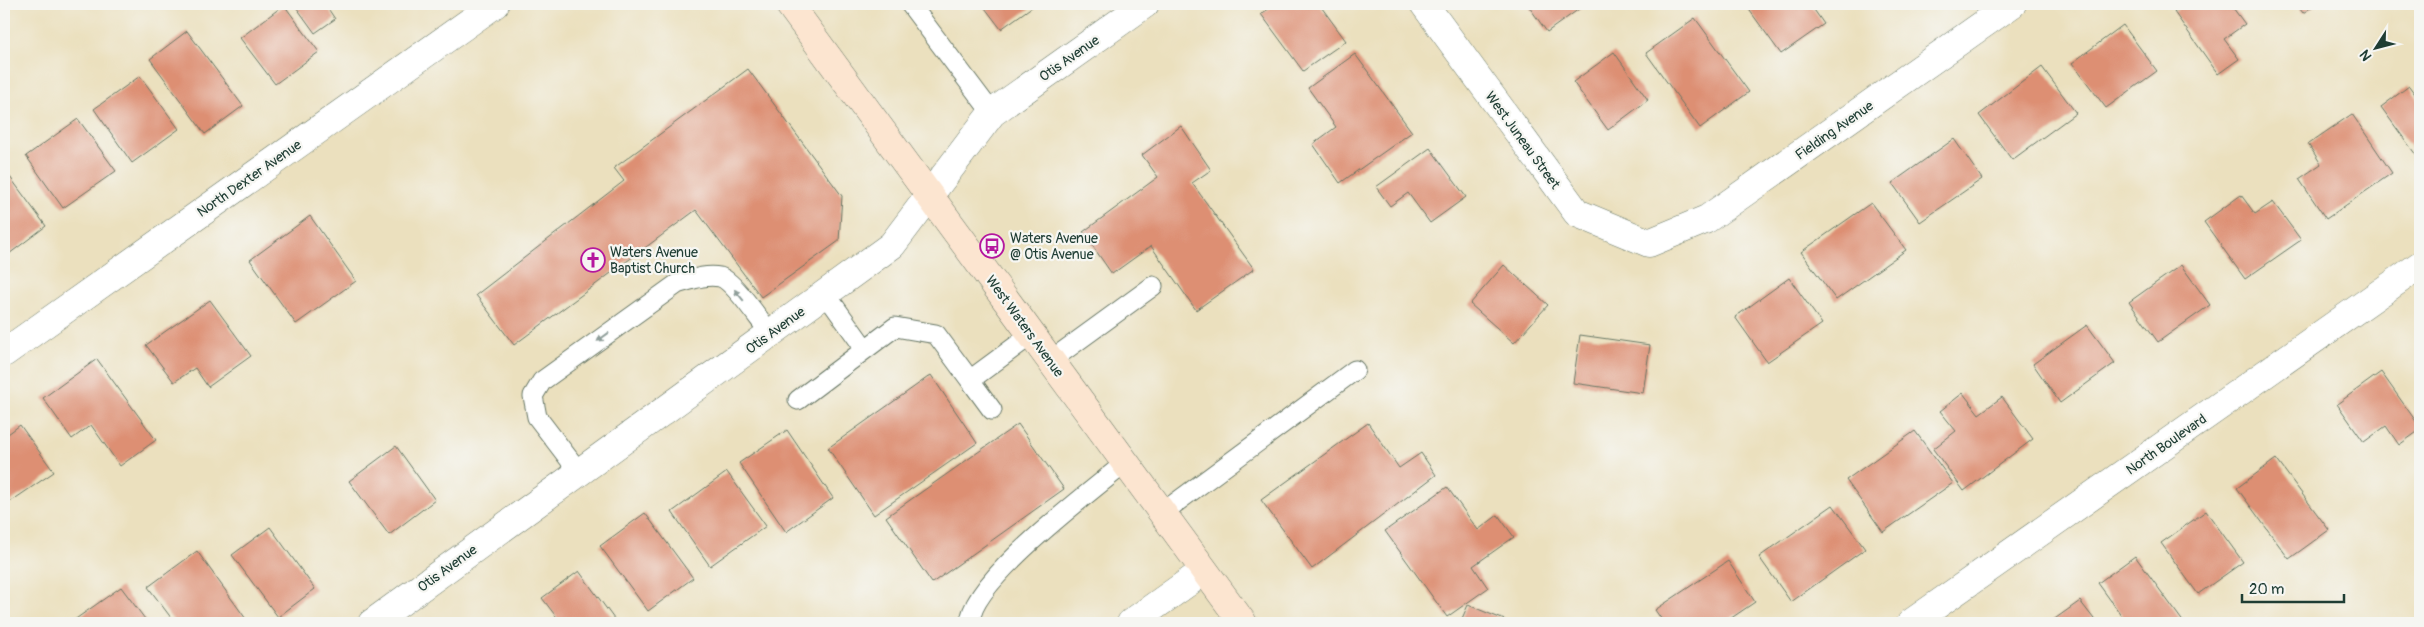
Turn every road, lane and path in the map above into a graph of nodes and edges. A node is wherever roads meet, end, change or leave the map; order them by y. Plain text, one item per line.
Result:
1 (495, 4) edge
2 (789, 4) edge
3 (910, 4) edge
4 (1145, 4) edge
5 (1424, 4) edge
6 (2012, 4) edge
7 (992, 113) junction
8 (929, 195) junction
9 (1649, 243) joint
10 (2420, 265) edge
11 (1153, 286) dead end
12 (825, 293) junction
13 (770, 333) junction
14 (1031, 334) junction
15 (865, 349) junction
16 (4, 353) edge
17 (1050, 361) junction
18 (1355, 370) dead end
19 (970, 380) junction
20 (798, 400) dead end
21 (992, 410) dead end
22 (1125, 463) junction
23 (579, 472) junction
24 (1162, 514) junction
25 (1204, 571) junction
26 (372, 623) edge
27 (970, 623) edge
28 (1130, 623) edge
29 (1243, 623) edge
30 (1911, 623) edge

1 - 16 street, North Dexter Avenue
2 - 8 main road, West Waters Avenue
3 - 7 lane
4 - 7 street, Otis Avenue
5 - 9 street, West Juneau Street
6 - 9 street, Fielding Avenue
7 - 8 street, Otis Avenue
8 - 12 street, Otis Avenue
8 - 14 main road, West Waters Avenue
10 - 30 street, North Boulevard
11 - 17 lane
12 - 13 street, Otis Avenue
12 - 15 lane
13 - 23 street, Otis Avenue
13 -> 23 lane
14 - 17 main road, West Waters Avenue
14 - 19 lane
15 - 19 lane
15 - 20 lane
17 - 22 main road, West Waters Avenue
18 - 24 lane
19 - 21 lane
22 - 24 main road, West Waters Avenue
22 - 27 lane
23 - 26 street, Otis Avenue
24 - 25 main road, West Waters Avenue
25 - 28 street
25 - 29 main road, West Waters Avenue

